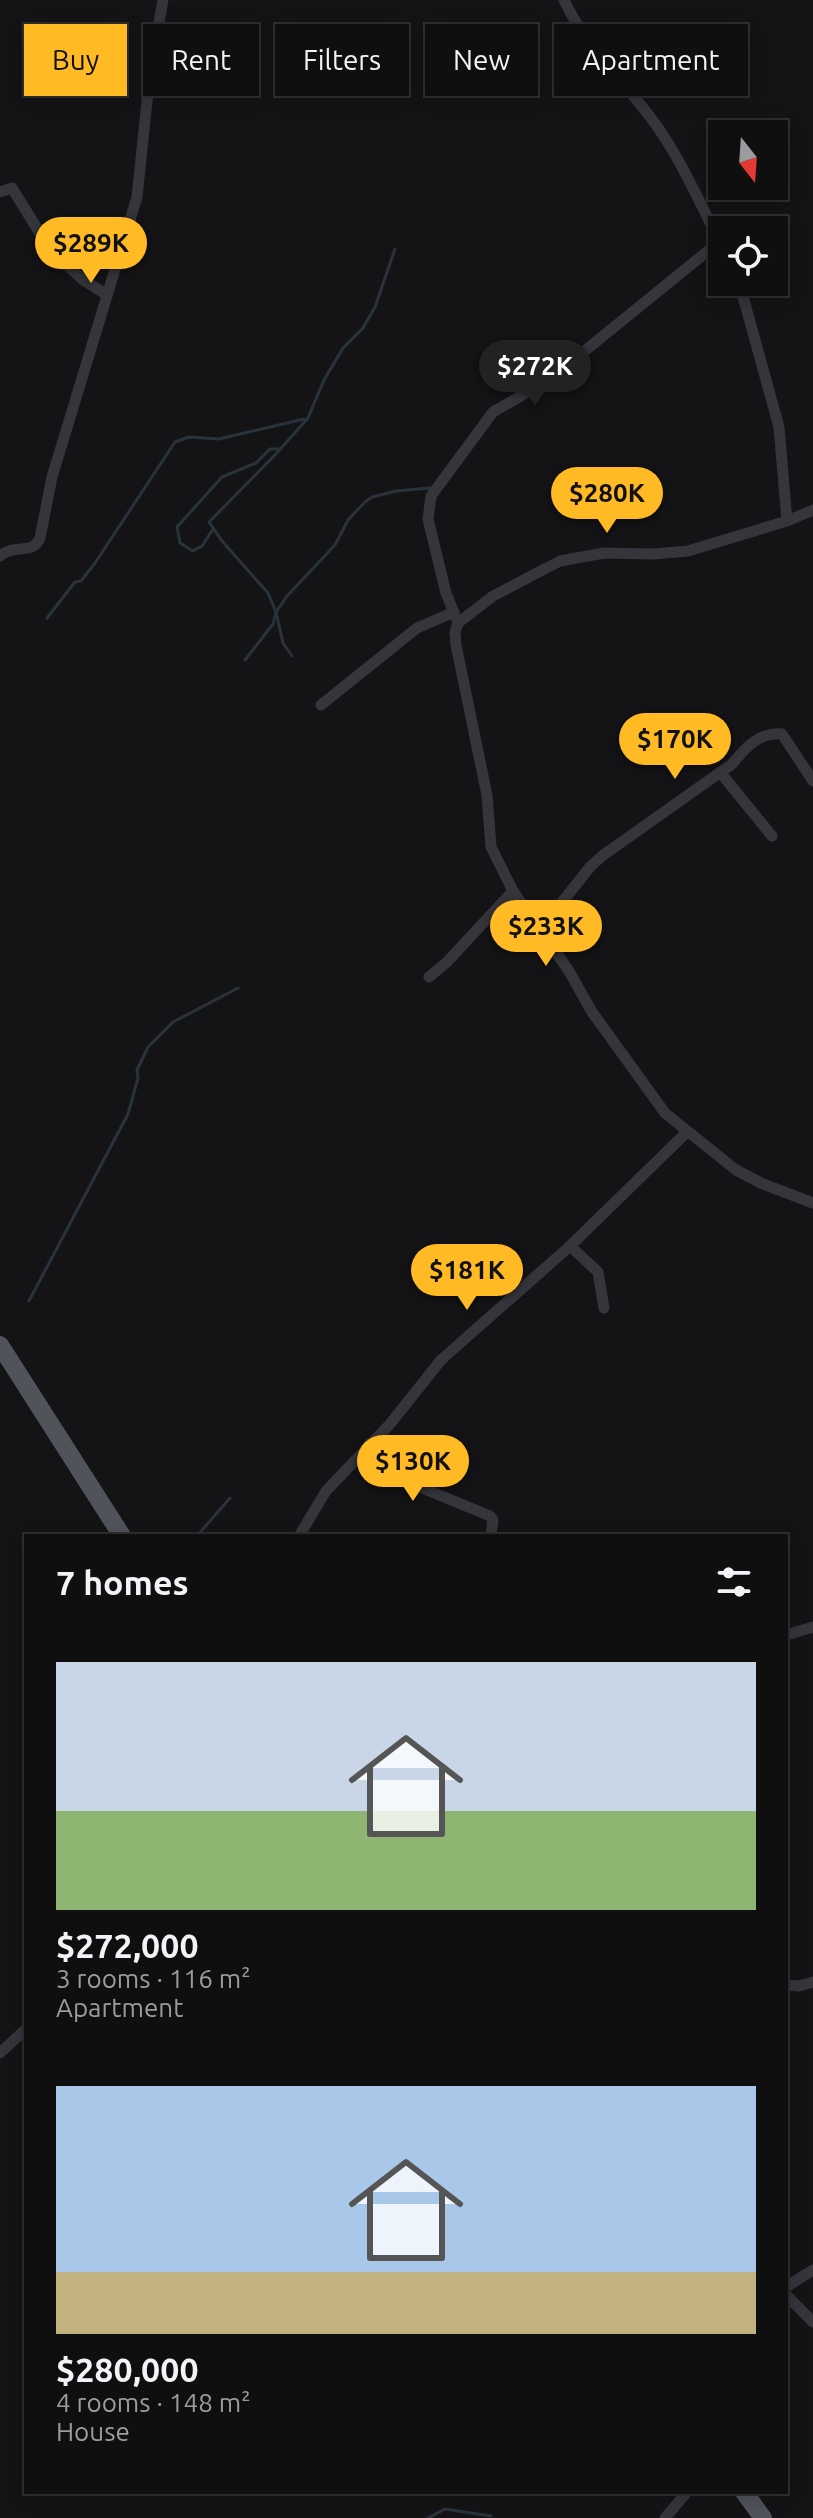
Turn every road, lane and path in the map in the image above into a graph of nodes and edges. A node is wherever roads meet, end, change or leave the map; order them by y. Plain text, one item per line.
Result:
1 (163, 0) edge
2 (564, 0) edge
3 (0, 192) edge
4 (708, 219) edge
5 (708, 254) edge
6 (107, 295) junction
7 (743, 296) edge
8 (813, 510) edge
9 (787, 521) junction
10 (0, 556) edge
11 (456, 618) junction
12 (321, 705) dead end
13 (720, 772) junction
14 (813, 781) edge
15 (772, 836) dead end
16 (513, 891) junction
17 (539, 926) junction
18 (429, 977) dead end
19 (687, 1132) junction
20 (813, 1203) edge
21 (570, 1246) junction
22 (604, 1308) dead end
23 (0, 1345) edge
24 (370, 1443) junction
25 (121, 1534) edge
26 (300, 1534) edge
27 (491, 1534) edge
28 (813, 1627) edge
29 (788, 1634) edge
30 (813, 1982) edge
31 (788, 1985) edge
32 (24, 2031) edge
33 (0, 2053) edge
34 (813, 2270) edge
35 (788, 2286) edge
36 (788, 2297) edge
37 (813, 2322) edge
38 (685, 2494) edge
39 (745, 2494) edge
40 (665, 2518) edge
41 (763, 2518) edge

1 - 6 street
2 - 4 street
3 - 6 street
5 - 11 street
6 - 10 street
7 - 9 street
8 - 9 street
9 - 11 street
11 - 12 street
11 - 16 street
13 - 14 street
13 - 15 street
13 - 17 street
16 - 17 street
16 - 18 street
17 - 19 street
19 - 20 street
19 - 21 street
21 - 22 street
21 - 24 street
23 - 25 main road
24 - 26 street
24 - 27 street
28 - 29 street
30 - 31 street
32 - 33 street
34 - 35 street
36 - 37 street
38 - 40 street
39 - 41 main road

